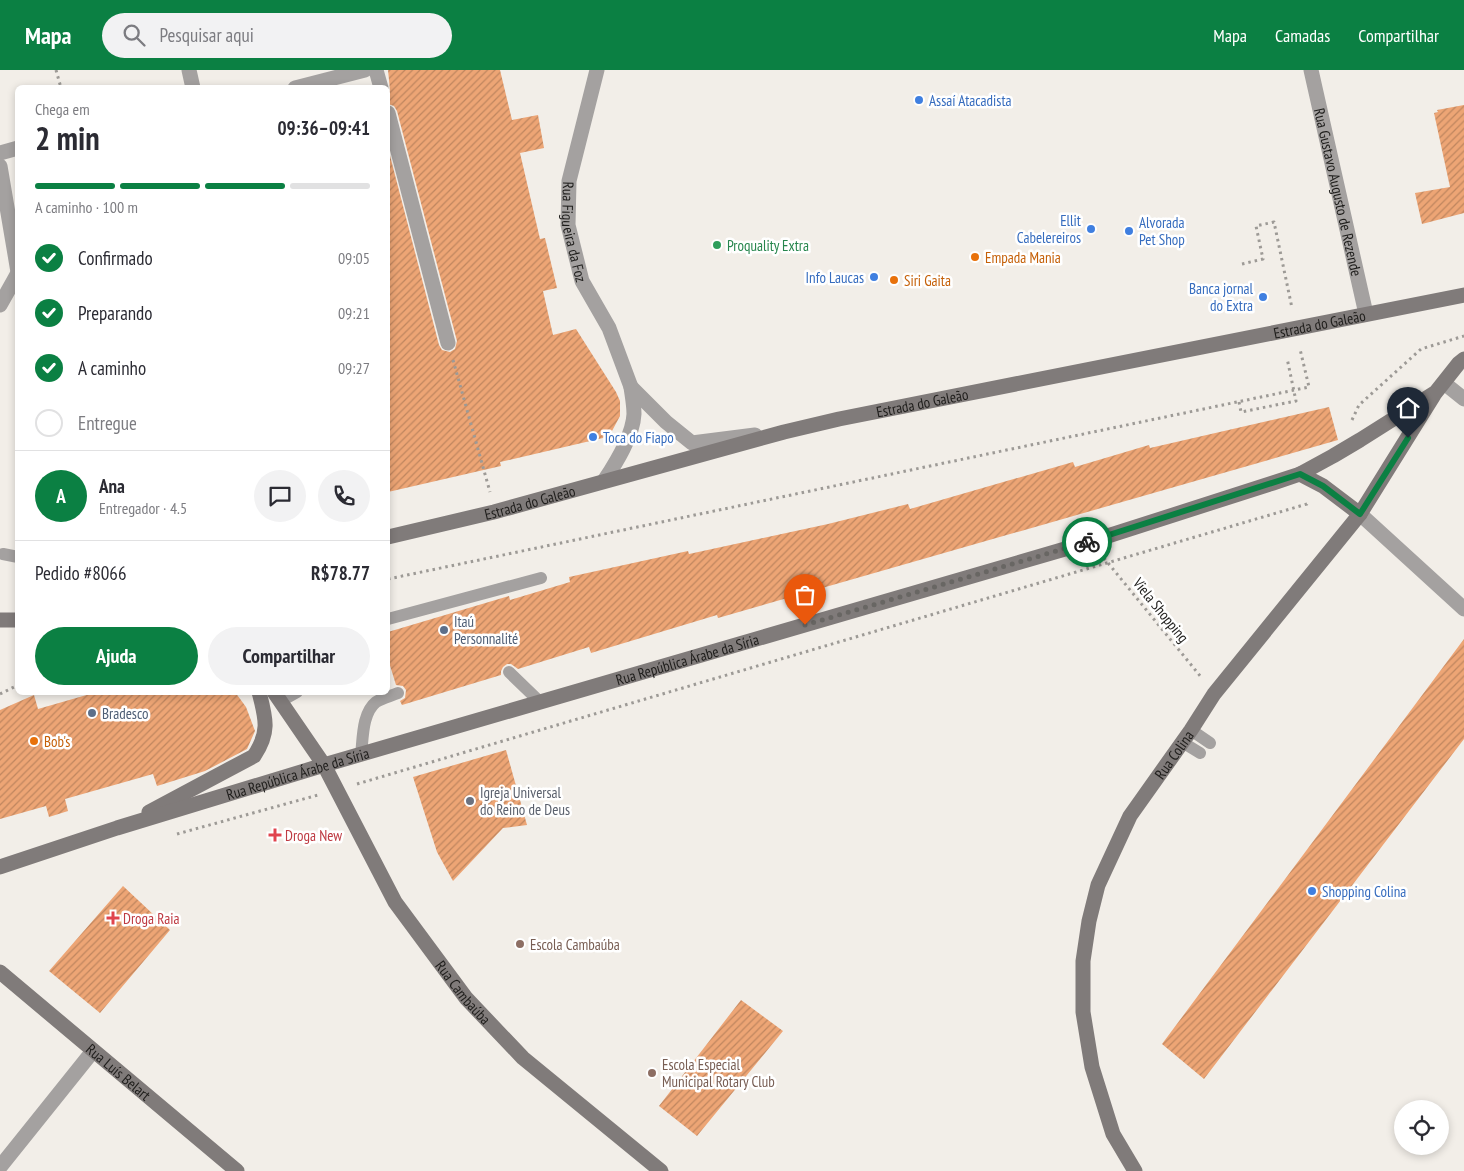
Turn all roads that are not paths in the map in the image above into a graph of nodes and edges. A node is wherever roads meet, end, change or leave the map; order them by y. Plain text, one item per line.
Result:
1 (189, 70) edge
2 (365, 70) edge
3 (376, 70) edge
4 (597, 70) edge
5 (1311, 70) edge
6 (192, 85) edge
7 (307, 85) edge
8 (380, 85) edge
9 (390, 121) edge
10 (15, 149) edge
11 (0, 153) edge
12 (0, 166) edge
13 (15, 255) edge
14 (15, 278) edge
15 (1464, 295) edge
16 (0, 305) edge
17 (1366, 314) junction
18 (448, 343) road end
19 (1462, 361) edge
20 (631, 387) junction
21 (1440, 388) junction
22 (1464, 399) edge
23 (784, 432) junction
24 (1300, 474) junction
25 (604, 480) junction
26 (1360, 514) junction
27 (390, 536) edge
28 (3, 554) dead end
29 (15, 556) edge
30 (541, 578) dead end
31 (1464, 609) edge
32 (390, 618) edge
33 (0, 620) edge
34 (15, 620) edge
35 (509, 672) dead end
36 (398, 693) dead end
37 (260, 695) edge
38 (278, 697) edge
39 (540, 702) junction
40 (1191, 730) junction
41 (1182, 742) junction
42 (1210, 743) dead end
43 (1200, 753) dead end
44 (361, 755) junction
45 (324, 765) junction
46 (117, 828) junction
47 (0, 867) edge
48 (0, 972) edge
49 (93, 1051) junction
50 (0, 1167) edge
51 (237, 1171) edge
52 (661, 1171) edge
53 (1135, 1171) edge

1 - 6 street
2 - 7 street
3 - 8 street
4 - 20 street, Rua Figueira da Foz
5 - 17 street, Rua Gustavo Augusto de Rezende
9 - 18 street
10 - 11 street
12 - 13 street
14 - 16 street
15 - 17 main road, Estrada do Galeão
17 - 23 main road, Estrada do Galeão
19 - 21 main road, Rua República Árabe da Síria
20 - 23 street, Rua Figueira da Foz
20 - 25 street, Rua Figueira da Foz
21 - 22 street
21 - 24 main road, Rua República Árabe da Síria
21 - 26 main road, Rua Colina
23 - 25 main road, Estrada do Galeão
24 - 26 main road
24 - 39 main road, Rua República Árabe da Síria
25 - 27 main road, Estrada do Galeão
26 - 31 street
26 - 40 main road, Rua Colina
28 - 29 lane
30 - 32 lane
33 - 34 main road
35 - 39 lane
36 - 44 lane
37 - 46 main road
38 - 45 main road, Rua Cambaúba
39 - 44 main road, Rua República Árabe da Síria
40 - 41 main road, Rua Colina
40 - 42 lane
41 - 43 lane
41 - 53 main road, Rua Colina
44 - 45 main road, Rua República Árabe da Síria
45 - 46 main road, Rua República Árabe da Síria
45 - 52 main road, Rua Cambaúba
46 - 47 main road, Rua República Árabe da Síria
48 - 49 main road, Rua Luís Belart
49 - 50 street
49 - 51 main road, Rua Luís Belart

